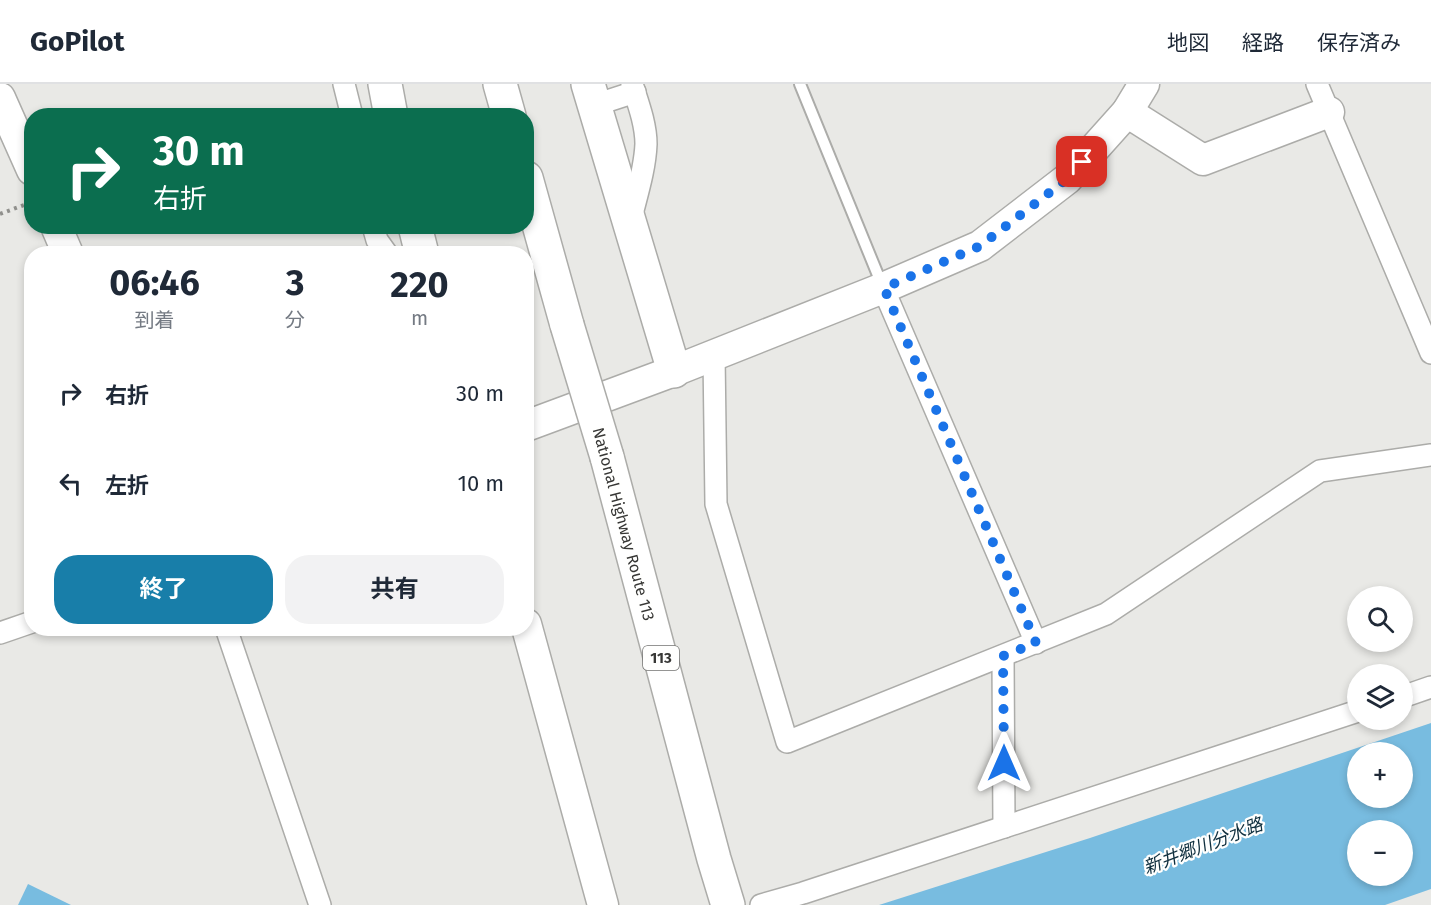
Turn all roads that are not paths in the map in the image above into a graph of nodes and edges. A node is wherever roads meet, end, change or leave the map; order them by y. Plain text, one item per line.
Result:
1 (344, 84) edge
2 (385, 84) edge
3 (500, 84) edge
4 (800, 84) edge
5 (1144, 84) edge
6 (1317, 84) edge
7 (634, 88) edge
8 (592, 95) edge
9 (0, 98) edge
10 (350, 108) edge
11 (390, 108) edge
12 (507, 108) edge
13 (1127, 112) junction
14 (1329, 112) junction
15 (24, 152) edge
16 (534, 207) edge
17 (630, 222) junction
18 (884, 288) junction
19 (1431, 352) edge
20 (714, 355) junction
21 (674, 371) junction
22 (534, 423) edge
23 (1431, 455) edge
24 (24, 625) edge
25 (0, 633) edge
26 (229, 636) edge
27 (529, 636) edge
28 (1036, 643) junction
29 (1003, 656) junction
30 (1431, 687) edge
31 (1413, 693) edge
32 (1347, 715) edge
33 (1004, 827) junction
34 (320, 905) edge
35 (603, 905) edge
36 (728, 905) edge
37 (761, 905) edge

1 - 10 street
2 - 11 highway
3 - 12 highway
4 - 18 lane
5 - 13 street
6 - 14 street
7 - 8 street
7 - 17 street
8 - 17 highway
9 - 15 street
13 - 14 street
13 - 18 street
14 - 19 street
16 - 36 highway, National Highway Route 113 / 113, bridge
17 - 21 highway
18 - 20 street
18 - 28 street
20 - 21 street
20 - 29 street
21 - 22 street
23 - 28 street
24 - 25 street
26 - 34 street
27 - 35 street
28 - 29 street
29 - 33 street
30 - 31 street
32 - 33 street
33 - 37 street

